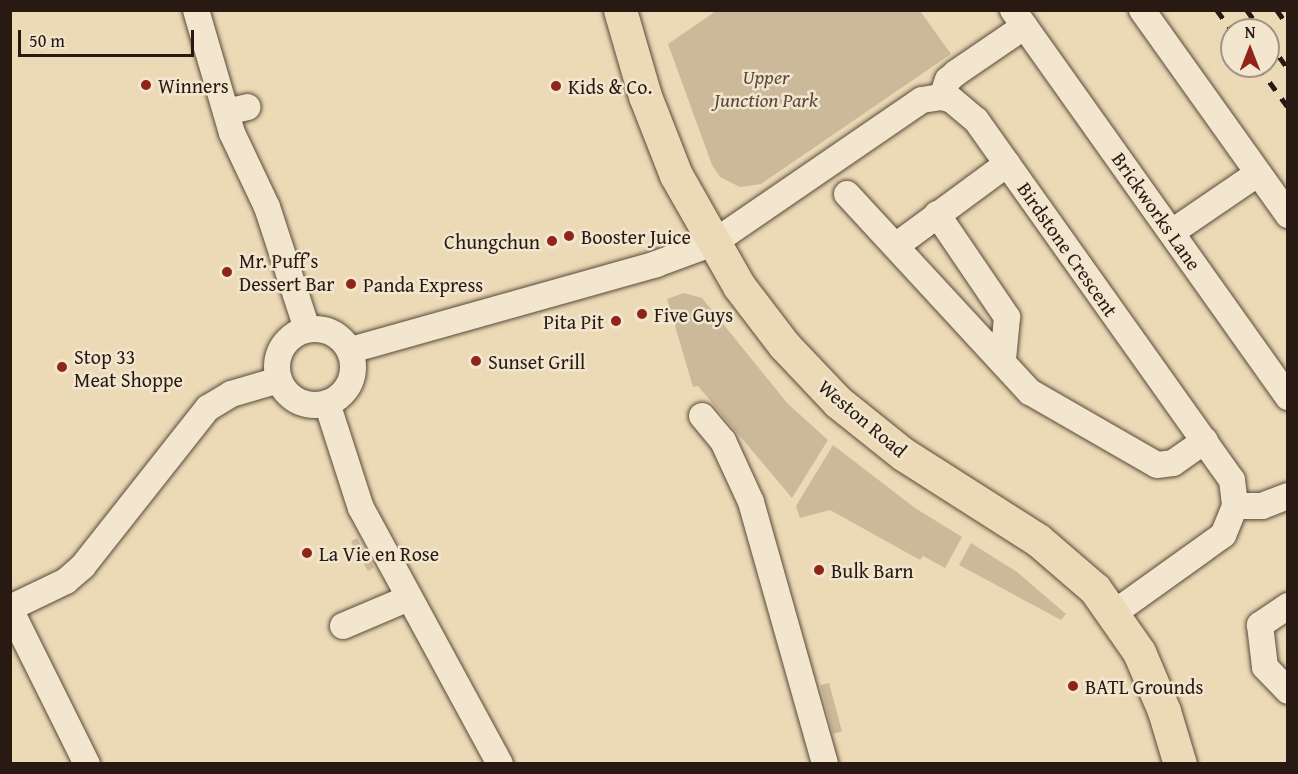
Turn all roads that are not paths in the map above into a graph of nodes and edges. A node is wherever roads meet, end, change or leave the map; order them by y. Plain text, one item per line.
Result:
1 (196, 10) edge
2 (620, 10) edge
3 (1142, 10) edge
4 (1019, 18) edge
5 (942, 97) junction
6 (1007, 164) junction
7 (1257, 174) junction
8 (847, 194) dead end
9 (937, 214) junction
10 (1287, 215) edge
11 (1172, 232) junction
12 (713, 243) junction
13 (897, 245) junction
14 (307, 329) junction
15 (351, 350) junction
16 (1003, 359) junction
17 (279, 380) junction
18 (1287, 397) edge
19 (327, 404) junction
20 (702, 416) dead end
21 (1204, 441) junction
22 (1287, 496) edge
23 (1235, 506) junction
24 (409, 598) junction
25 (1287, 606) edge
26 (10, 609) edge
27 (1114, 613) junction
28 (343, 626) dead end
29 (1287, 691) edge
30 (89, 758) edge
31 (500, 764) edge
32 (825, 764) edge
33 (1180, 764) edge

1 - 14 street
2 - 12 main road, Weston Road
3 - 7 street
4 - 5 street, Brickworks Lane
4 - 11 street, Brickworks Lane
5 - 6 street, Birdstone Crescent
5 - 12 street
6 - 9 street
6 - 21 street, Birdstone Crescent
7 - 10 street
7 - 11 street
8 - 13 street
9 - 13 street
9 - 16 street
11 - 18 street, Brickworks Lane
12 - 15 street
12 - 27 main road, Weston Road
13 - 16 street
14 - 15 street
14 - 17 street
15 - 19 street
16 - 21 street
17 - 19 street
17 - 26 street
19 - 24 street
20 - 32 street
21 - 23 street, Birdstone Crescent
22 - 23 street
23 - 27 street
24 - 28 street
24 - 31 street
25 - 29 street
26 - 30 street
27 - 33 main road, Weston Road

